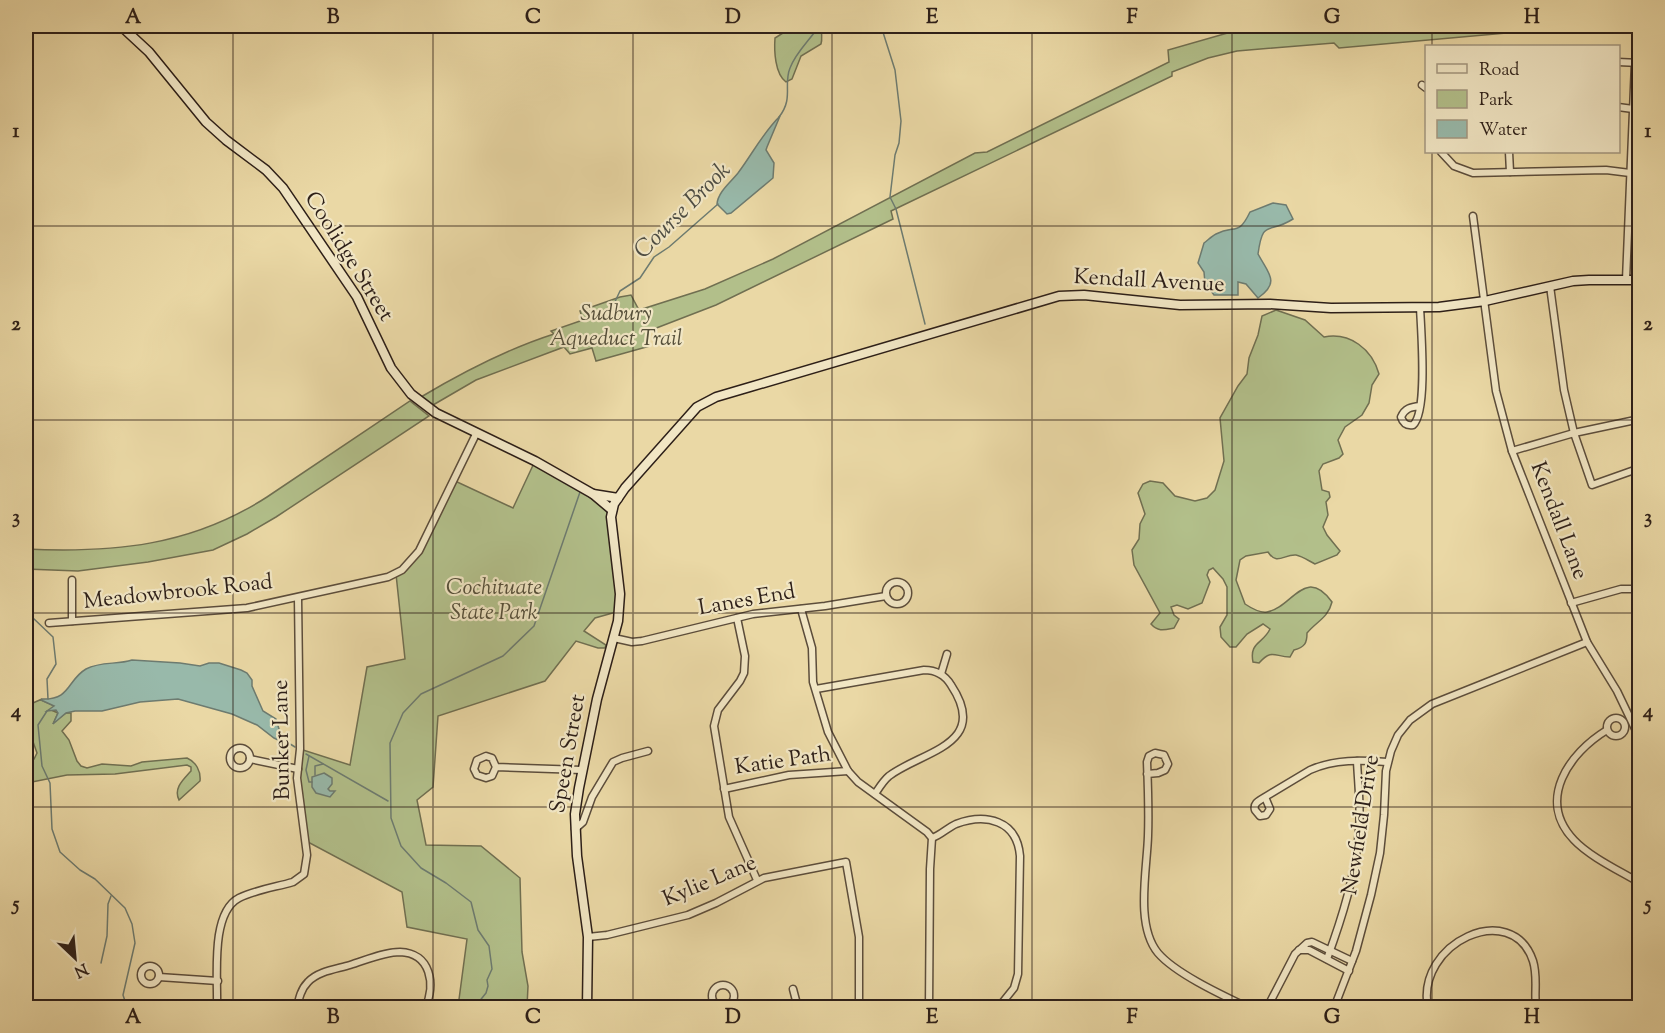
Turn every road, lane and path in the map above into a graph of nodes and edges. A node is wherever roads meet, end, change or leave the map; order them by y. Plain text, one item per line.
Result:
1 (121, 26) edge
2 (1620, 62) edge
3 (1637, 63) edge
4 (1620, 107) edge
5 (1633, 109) junction
6 (1442, 153) edge
7 (1509, 153) edge
8 (1510, 172) junction
9 (1630, 172) junction
10 (1473, 216) dead end
11 (1626, 280) junction
12 (1640, 280) edge
13 (1550, 286) junction
14 (1485, 301) junction
15 (1420, 307) junction
16 (1420, 406) dead end
17 (1640, 419) edge
18 (1574, 433) junction
19 (476, 434) junction
20 (1512, 451) junction
21 (1640, 468) edge
22 (593, 494) junction
23 (618, 498) junction
24 (612, 510) junction
25 (72, 580) dead end
26 (1640, 589) edge
27 (886, 596) dead end
28 (298, 598) junction
29 (1571, 603) junction
30 (801, 609) junction
31 (737, 618) junction
32 (72, 621) junction
33 (49, 623) dead end
34 (614, 639) junction
35 (1587, 642) junction
36 (947, 654) dead end
37 (941, 674) junction
38 (816, 689) junction
39 (1607, 730) dead end
40 (1640, 739) edge
41 (648, 751) dead end
42 (250, 759) dead end
43 (1358, 760) junction
44 (1387, 762) junction
45 (496, 767) dead end
46 (297, 769) junction
47 (582, 770) junction
48 (848, 771) junction
49 (1147, 774) dead end
50 (724, 789) junction
51 (875, 794) junction
52 (1265, 797) dead end
53 (575, 829) junction
54 (932, 838) junction
55 (757, 880) junction
56 (1640, 883) edge
57 (588, 937) junction
58 (1299, 950) junction
59 (1330, 951) junction
60 (1327, 959) junction
61 (1352, 961) junction
62 (1349, 971) junction
63 (159, 977) dead end
64 (218, 981) junction
65 (793, 989) dead end
66 (217, 1008) edge
67 (297, 1008) edge
68 (425, 1008) edge
69 (587, 1008) edge
70 (798, 1008) edge
71 (859, 1008) edge
72 (929, 1008) edge
73 (998, 1008) edge
74 (1249, 1008) edge
75 (1267, 1008) edge
76 (1334, 1008) edge
77 (1428, 1008) edge
78 (1536, 1008) edge

1 - 19 main road, Coolidge Street
2 - 3 street
3 - 5 street
4 - 5 street
5 - 9 street
6 - 8 street
7 - 8 street
8 - 9 street
9 - 11 street
10 - 14 street, Kendall Lane
11 - 12 main road, Kendall Avenue
11 - 13 main road, Kendall Avenue
13 - 14 main road, Kendall Avenue
13 - 18 street
14 - 15 main road, Kendall Avenue
14 - 20 street, Kendall Lane
15 - 16 street
15 - 23 main road, Kendall Avenue
17 - 18 street
18 - 20 street
18 - 21 street
19 - 22 main road, Coolidge Street
19 - 28 street, Meadowbrook Road
20 - 29 street, Kendall Lane
22 - 23 main road, Coolidge Street
22 - 24 main road, Coolidge Street
23 - 24 main road, Kendall Avenue
24 - 34 main road, Speen Street
25 - 32 street
26 - 29 street
27 - 30 street, Lanes End
28 - 32 street, Meadowbrook Road
28 - 46 street, Bunker Lane
29 - 35 street, Kendall Lane
30 - 31 street, Lanes End
30 - 38 street
31 - 34 street, Lanes End
31 - 50 street
32 - 33 street, Meadowbrook Road
34 - 47 main road, Speen Street
35 - 40 street, Kendall Lane
35 - 44 street, Newfield Drive
36 - 37 street
37 - 38 street
37 - 51 street
38 - 48 street
39 - 56 street
41 - 53 street
42 - 46 street
43 - 44 street
43 - 52 street
43 - 59 street
44 - 61 street, Newfield Drive
45 - 47 street
46 - 64 street, Bunker Lane
47 - 53 main road, Speen Street
48 - 50 street, Katie Path
48 - 51 street
49 - 74 street
50 - 55 street
51 - 54 street
53 - 57 main road, Speen Street
54 - 72 street
54 - 73 street
55 - 57 street, Kylie Lane
55 - 71 street, Kylie Lane
57 - 69 main road, Speen Street
58 - 59 street
58 - 60 street
58 - 75 street
59 - 60 street
59 - 61 street
60 - 62 street
61 - 62 street, Newfield Drive
62 - 76 street, Newfield Drive
63 - 64 street
64 - 66 street, Bunker Lane
65 - 70 street
67 - 68 street
77 - 78 street

